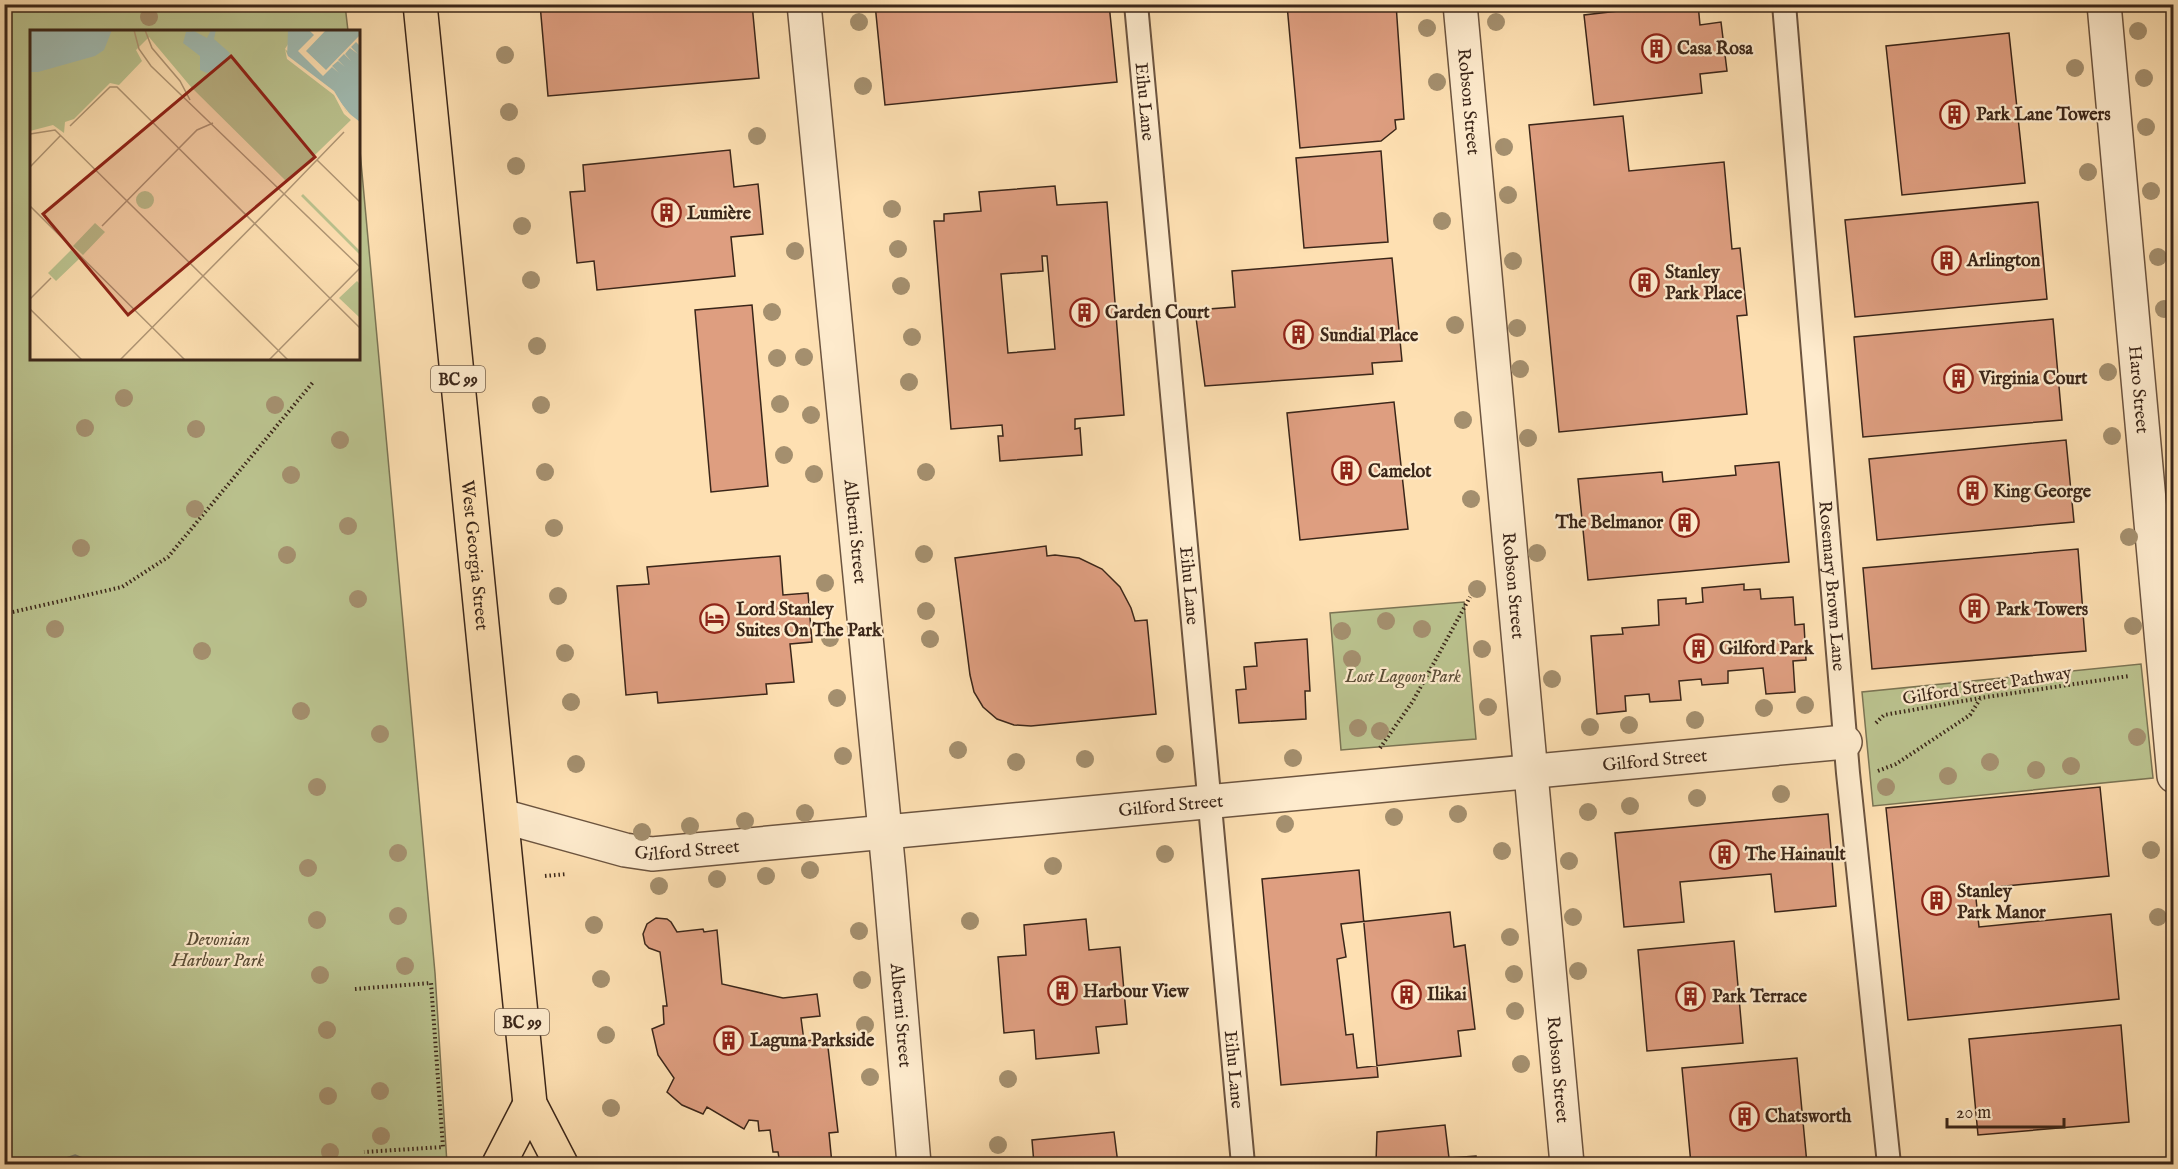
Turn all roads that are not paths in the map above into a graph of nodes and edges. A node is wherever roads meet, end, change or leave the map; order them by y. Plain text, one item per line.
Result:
1 (420, 4) edge
2 (804, 4) edge
3 (1136, 4) edge
4 (1460, 4) edge
5 (1784, 4) edge
6 (2104, 4) edge
7 (1846, 758) junction
8 (1530, 771) junction
9 (2174, 776) edge
10 (1210, 803) junction
11 (502, 816) junction
12 (883, 832) junction
13 (530, 1104) junction
14 (499, 1164) edge
15 (561, 1164) edge
16 (914, 1164) edge
17 (1243, 1164) edge
18 (1567, 1164) edge
19 (1889, 1164) edge

1 - 11 highway, West Georgia Street / BC 99
2 - 12 street, Alberni Street
3 - 10 lane, Eihu Lane
4 - 8 street, Robson Street
5 - 7 lane, Rosemary Brown Lane
6 - 9 street, Haro Street
7 - 8 street, Gilford Street
7 - 19 lane, Rosemary Brown Lane
8 - 10 street, Gilford Street
8 - 18 street, Robson Street
10 - 12 street, Gilford Street
10 - 17 lane, Eihu Lane
11 - 12 street, Gilford Street
11 - 13 highway, West Georgia Street / BC 99
12 - 16 street, Alberni Street
13 - 14 highway
13 - 15 highway, West Georgia Street / BC 99

